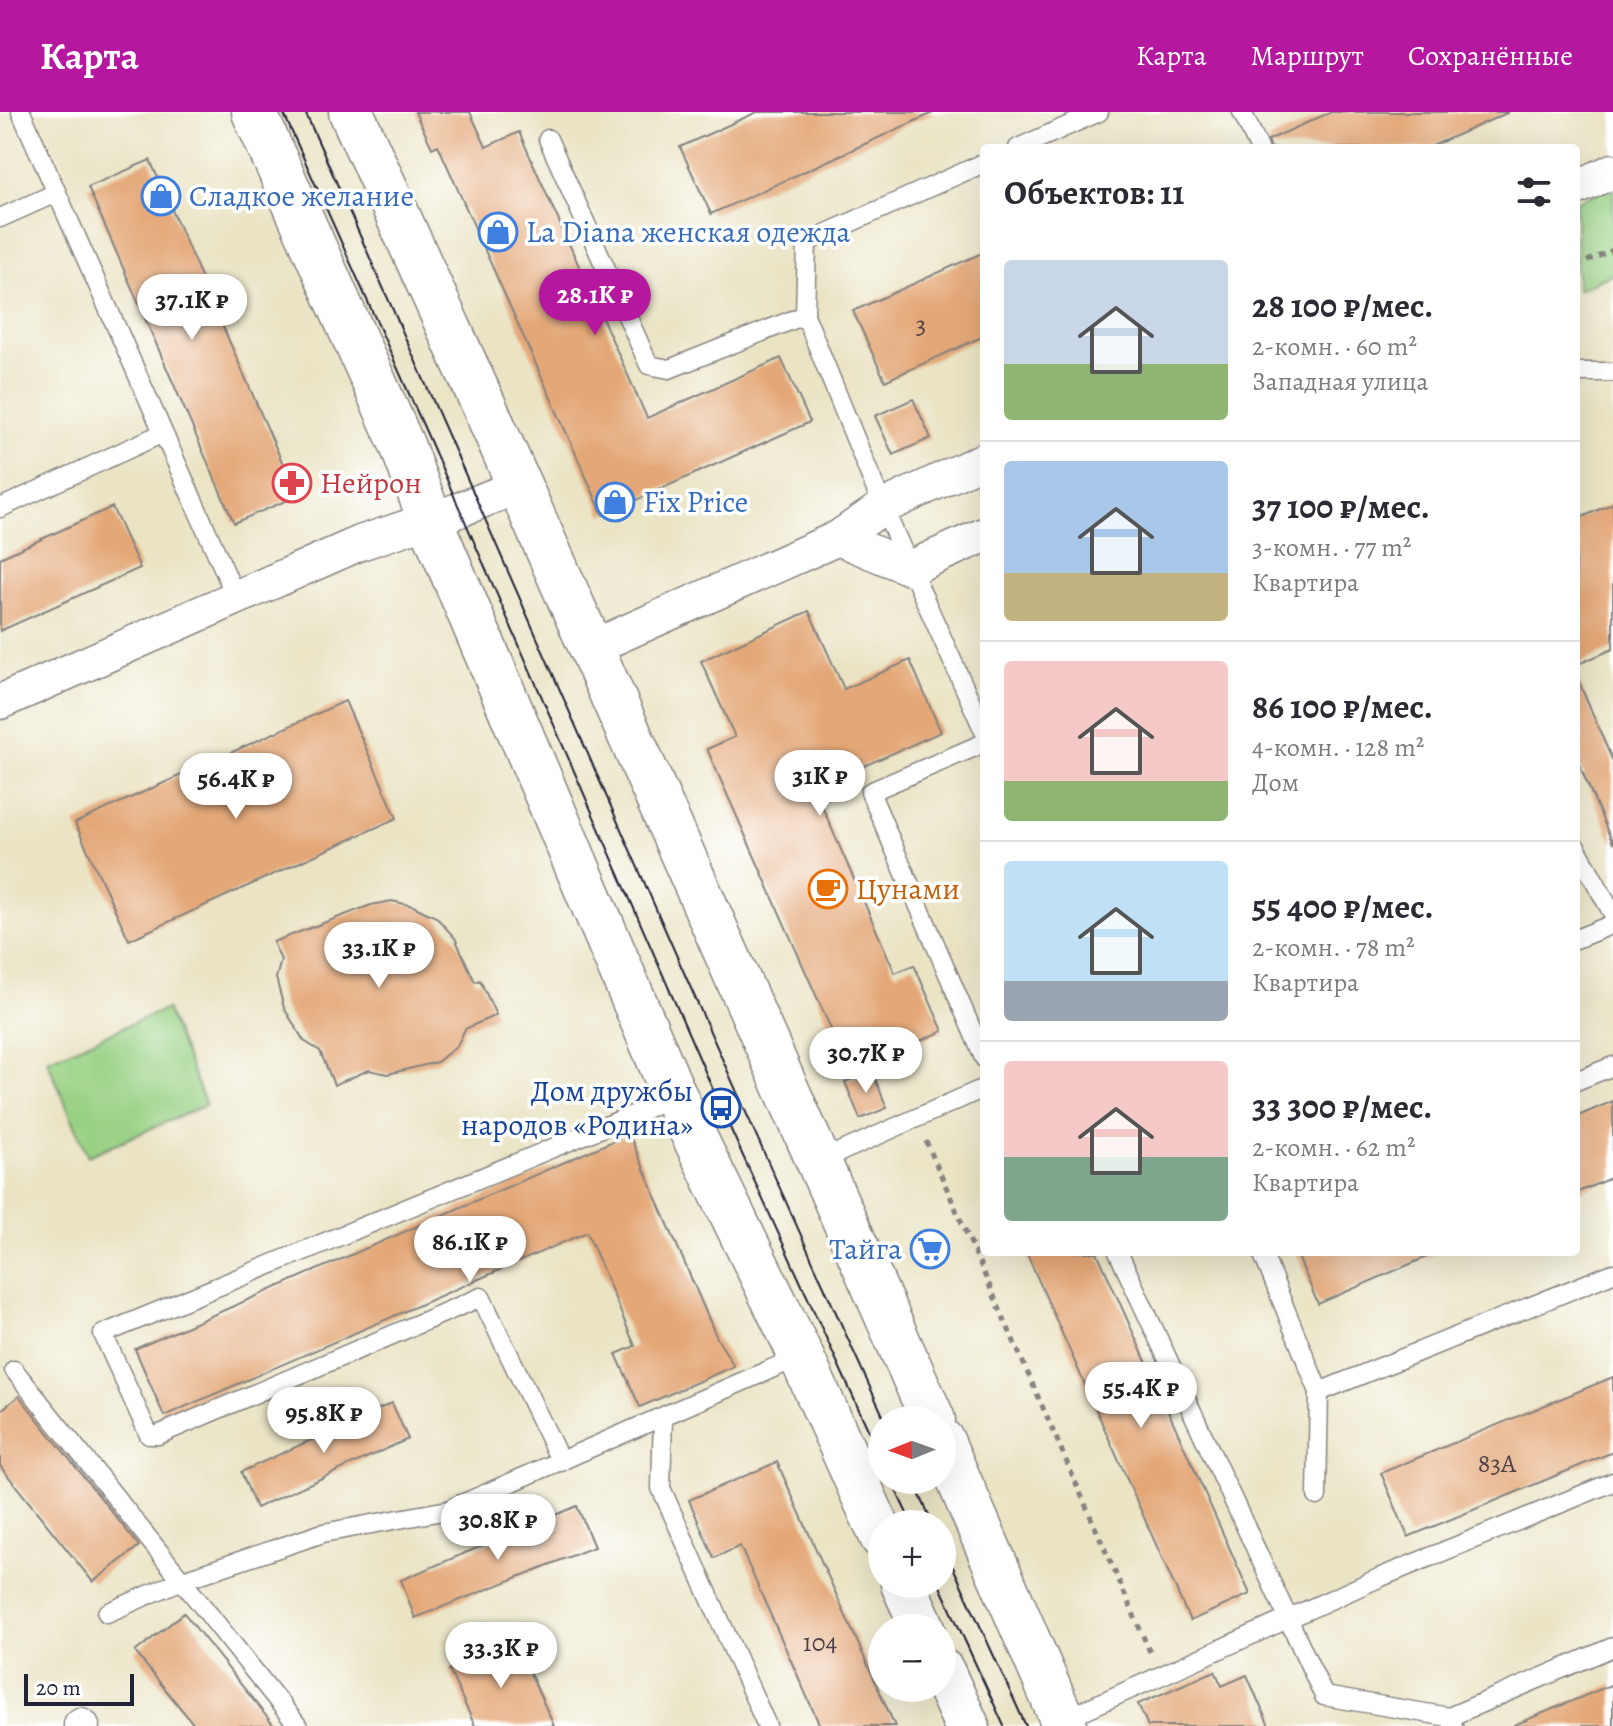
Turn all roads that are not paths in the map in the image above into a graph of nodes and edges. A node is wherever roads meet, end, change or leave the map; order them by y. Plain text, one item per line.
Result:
1 (21, 112) edge
2 (254, 112) edge
3 (351, 112) edge
4 (1099, 112) edge
5 (1242, 112) edge
6 (548, 139) dead end
7 (1027, 144) edge
8 (1257, 144) edge
9 (980, 165) edge
10 (1613, 171) edge
11 (1580, 186) edge
12 (56, 193) junction
13 (0, 218) edge
14 (805, 315) junction
15 (1580, 372) edge
16 (1613, 372) edge
17 (163, 433) junction
18 (980, 462) edge
19 (518, 486) junction
20 (883, 507) junction
21 (0, 508) edge
22 (430, 520) junction
23 (980, 537) edge
24 (838, 538) junction
25 (910, 568) junction
26 (236, 597) junction
27 (591, 648) junction
28 (0, 702) edge
29 (980, 722) edge
30 (980, 745) edge
31 (1580, 854) edge
32 (1613, 914) edge
33 (1613, 924) edge
34 (1580, 937) edge
35 (980, 1049) edge
36 (1613, 1066) edge
37 (1580, 1079) edge
38 (980, 1090) edge
39 (674, 1095) junction
40 (820, 1161) junction
41 (1120, 1256) edge
42 (1264, 1256) edge
43 (1613, 1273) edge
44 (801, 1356) junction
45 (14, 1370) dead end
46 (1319, 1392) junction
47 (927, 1406) edge
48 (663, 1417) junction
49 (561, 1462) junction
50 (956, 1474) edge
51 (1613, 1482) edge
52 (1317, 1496) dead end
53 (870, 1510) edge
54 (180, 1581) junction
55 (107, 1613) dead end
56 (1287, 1620) junction
57 (1613, 1647) edge
58 (956, 1702) edge
59 (1451, 1722) edge
60 (1063, 1723) edge
61 (298, 1726) edge
62 (767, 1726) edge
63 (967, 1726) edge

1 - 12 lane
2 - 22 highway
3 - 19 highway
4 - 7 lane
5 - 8 lane
6 - 14 lane
9 - 14 lane
10 - 11 street
12 - 13 lane
12 - 17 lane
14 - 20 lane
15 - 16 lane
17 - 21 lane
17 - 26 lane
18 - 20 street
19 - 22 street
19 - 27 highway
20 - 24 street
20 - 25 lane
22 - 26 street
22 - 39 highway
23 - 25 street
24 - 25 street
24 - 27 street
25 - 29 lane
26 - 28 street
27 - 40 highway
30 - 35 lane
31 - 32 lane
33 - 34 lane
36 - 37 lane
38 - 40 lane
39 - 44 highway
39 - 49 lane
40 - 47 highway
41 - 56 lane
42 - 46 lane
43 - 46 lane
44 - 48 lane
44 - 53 highway
45 - 54 lane
46 - 52 lane
48 - 49 lane
48 - 62 lane
49 - 54 lane
50 - 60 highway
51 - 56 lane
54 - 55 lane
54 - 61 lane
56 - 59 lane
56 - 60 lane
57 - 59 lane
58 - 63 highway

